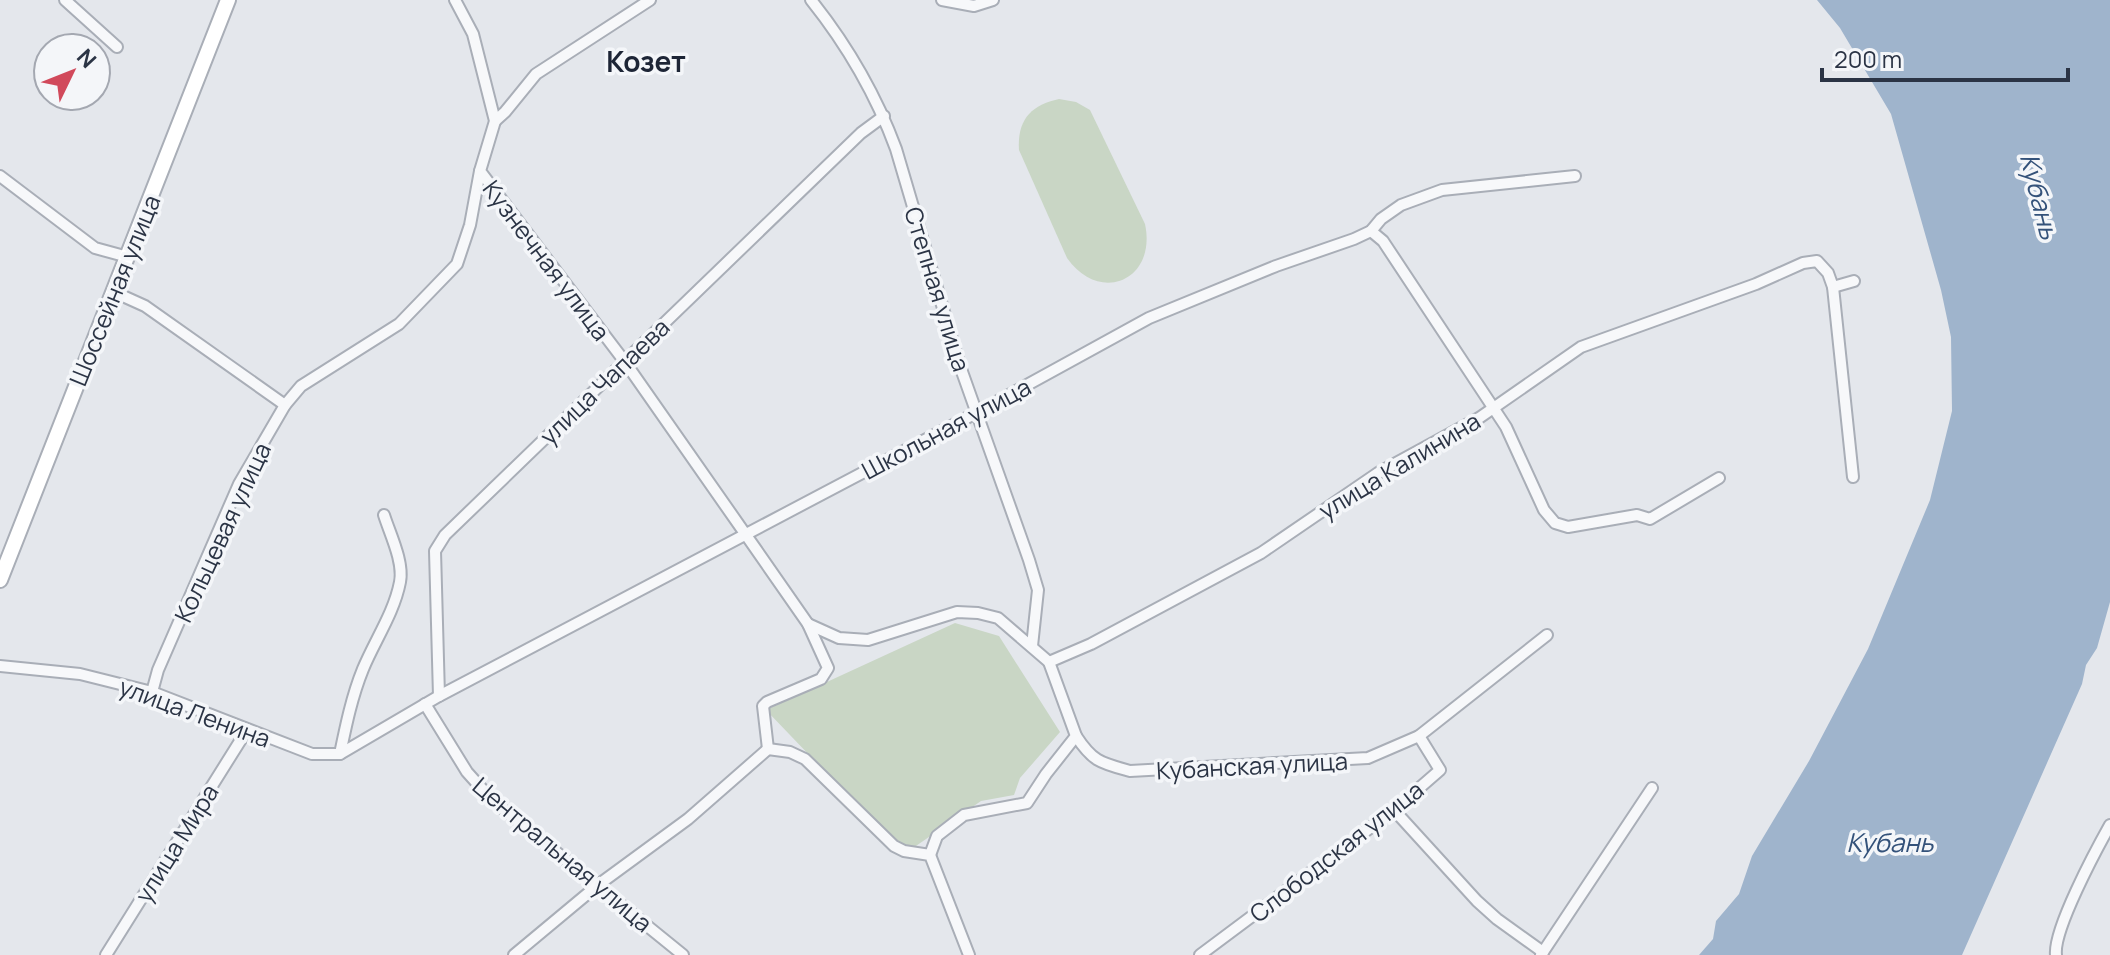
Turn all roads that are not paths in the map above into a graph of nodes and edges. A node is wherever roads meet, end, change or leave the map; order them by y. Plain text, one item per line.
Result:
1 (65, 0) edge
2 (228, 0) edge
3 (455, 0) edge
4 (650, 0) edge
5 (811, 0) edge
6 (942, 0) edge
7 (993, 0) edge
8 (117, 47) dead end
9 (884, 116) junction
10 (495, 121) junction
11 (480, 171) junction
12 (0, 176) edge
13 (1575, 176) dead end
14 (1371, 231) junction
15 (128, 257) junction
16 (1854, 281) dead end
17 (1833, 287) junction
18 (114, 292) junction
19 (625, 362) junction
20 (285, 405) junction
21 (1492, 408) junction
22 (976, 413) junction
23 (1853, 477) dead end
24 (1719, 478) dead end
25 (384, 515) dead end
26 (746, 535) junction
27 (0, 580) edge
28 (808, 624) junction
29 (1547, 635) dead end
30 (1032, 646) junction
31 (1049, 662) junction
32 (0, 666) edge
33 (152, 692) junction
34 (439, 696) junction
35 (425, 704) junction
36 (247, 730) junction
37 (1076, 736) junction
38 (1419, 736) junction
39 (768, 749) junction
40 (340, 754) junction
41 (1652, 788) dead end
42 (1394, 810) junction
43 (2110, 825) edge
44 (930, 855) junction
45 (598, 885) junction
46 (1542, 953) edge
47 (106, 955) edge
48 (514, 955) edge
49 (683, 955) edge
50 (969, 955) edge
51 (1200, 955) edge
52 (2056, 955) edge

1 - 8 street
2 - 15 street, Шоссейная улица
3 - 10 street
4 - 10 street
5 - 9 street, Степная улица
6 - 7 street
9 - 19 street, улица Чапаева
9 - 22 street, Степная улица
10 - 11 street, Кузнечная улица
11 - 19 street, Кузнечная улица
11 - 20 street, Кольцевая улица
12 - 15 street
13 - 14 street, Школьная улица
14 - 21 street
14 - 22 street, Школьная улица
15 - 18 street, Шоссейная улица
16 - 17 street
17 - 21 street, улица Калинина
17 - 23 street
18 - 20 street
18 - 27 street, Шоссейная улица
19 - 26 street, Кузнечная улица
19 - 34 street, улица Чапаева
20 - 33 street, Кольцевая улица
21 - 24 street
21 - 31 street, улица Калинина
22 - 26 street, Школьная улица
22 - 30 street, Степная улица
25 - 40 street
26 - 28 street, Кузнечная улица
26 - 34 street, Школьная улица
28 - 30 street
28 - 39 street, Кузнечная улица
29 - 38 street, Кубанская улица
30 - 31 street
31 - 37 street
32 - 33 street, улица Ленина
33 - 36 street, улица Ленина
34 - 35 street, Школьная улица
35 - 40 street, Школьная улица
35 - 45 street, Центральная улица
36 - 40 street, улица Ленина
36 - 47 street, улица Мира
37 - 38 street, Кубанская улица
37 - 44 street
38 - 42 street, Слободская улица
39 - 44 street
39 - 45 street
41 - 46 street
42 - 46 street
42 - 51 street, Слободская улица
43 - 52 street
44 - 50 street
45 - 48 street
45 - 49 street, Центральная улица

